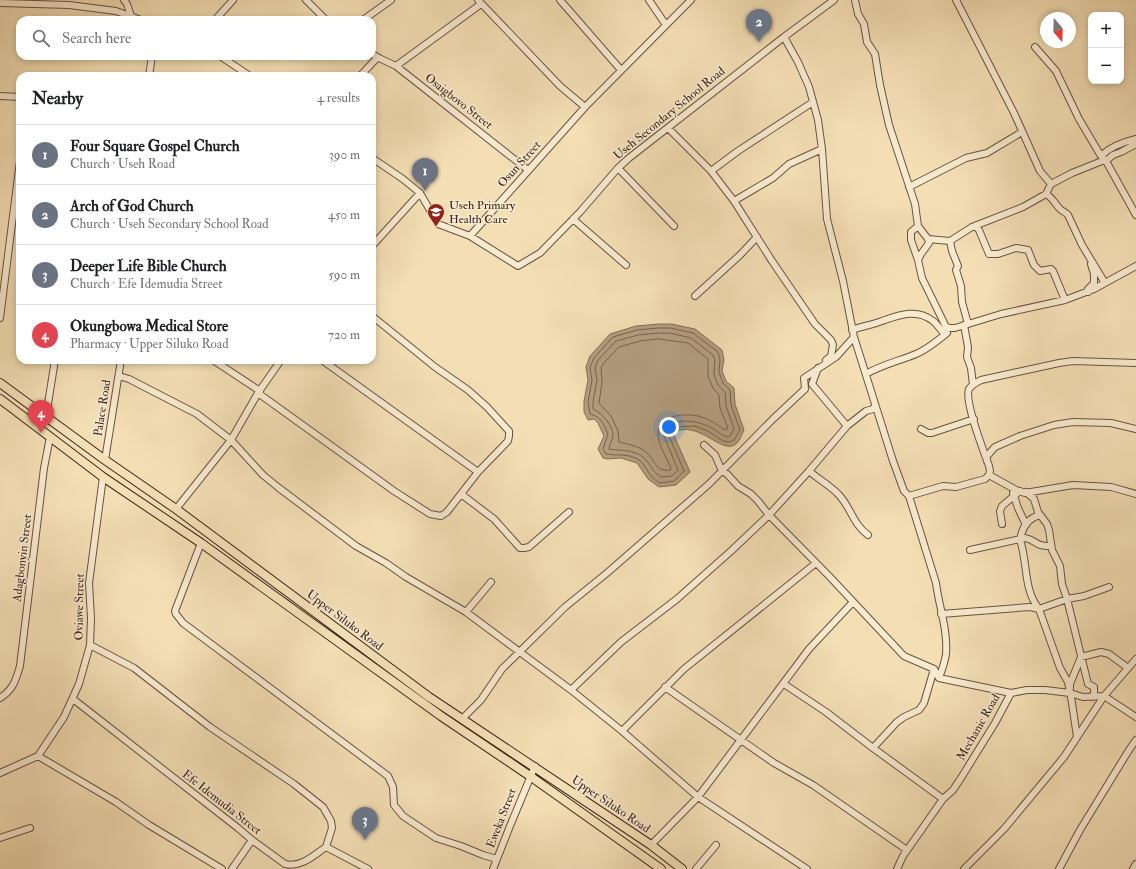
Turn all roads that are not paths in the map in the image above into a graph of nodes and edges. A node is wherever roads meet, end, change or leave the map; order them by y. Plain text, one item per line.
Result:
1 (124, 0) edge
2 (233, 0) edge
3 (391, 0) edge
4 (560, 0) edge
5 (649, 0) edge
6 (690, 0) edge
7 (834, 0) edge
8 (855, 0) edge
9 (956, 0) edge
10 (309, 1) edge
11 (479, 2) edge
12 (0, 4) edge
13 (131, 16) edge
14 (131, 16) edge
15 (219, 16) edge
16 (322, 16) edge
17 (369, 16) edge
18 (666, 25) junction
19 (784, 37) junction
20 (1035, 47) dead end
21 (376, 56) edge
22 (151, 60) edge
23 (226, 60) edge
24 (372, 60) edge
25 (396, 66) junction
26 (621, 70) junction
27 (150, 72) edge
28 (244, 72) edge
29 (363, 72) edge
30 (0, 96) edge
31 (16, 97) edge
32 (813, 102) junction
33 (585, 107) junction
34 (1018, 122) junction
35 (668, 128) junction
36 (1022, 132) junction
37 (1136, 139) edge
38 (1007, 141) junction
39 (1136, 144) edge
40 (822, 150) junction
41 (1101, 156) junction
42 (376, 161) edge
43 (1106, 161) junction
44 (618, 168) junction
45 (528, 170) junction
46 (711, 171) junction
47 (1051, 184) junction
48 (909, 187) junction
49 (16, 192) edge
50 (420, 193) junction
51 (1046, 194) junction
52 (734, 201) junction
53 (1136, 215) edge
54 (573, 219) junction
55 (674, 226) dead end
56 (918, 226) junction
57 (972, 227) junction
58 (470, 236) junction
59 (757, 237) junction
60 (928, 239) junction
61 (950, 241) junction
62 (376, 242) edge
63 (1091, 259) junction
64 (918, 260) junction
65 (626, 264) dead end
66 (1136, 266) edge
67 (1105, 283) junction
68 (1088, 292) junction
69 (695, 296) dead end
70 (1065, 300) junction
71 (0, 318) edge
72 (376, 319) edge
73 (966, 324) junction
74 (954, 328) junction
75 (852, 330) junction
76 (945, 335) junction
77 (854, 337) junction
78 (1136, 363) edge
79 (54, 364) edge
80 (120, 364) edge
81 (219, 364) edge
82 (278, 364) edge
83 (328, 364) edge
84 (818, 369) junction
85 (866, 374) junction
86 (119, 376) junction
87 (0, 383) edge
88 (973, 385) junction
89 (259, 392) junction
90 (0, 398) edge
91 (873, 399) junction
92 (875, 406) junction
93 (866, 411) junction
94 (46, 416) junction
95 (974, 419) junction
96 (847, 426) junction
97 (921, 429) dead end
98 (1136, 429) edge
99 (50, 437) junction
100 (231, 440) junction
101 (704, 445) dead end
102 (105, 460) junction
103 (987, 461) junction
104 (722, 471) junction
105 (809, 471) junction
106 (478, 472) junction
107 (989, 475) junction
108 (103, 477) junction
109 (1012, 488) junction
110 (1023, 492) junction
111 (461, 494) junction
112 (1136, 494) edge
113 (909, 496) junction
114 (1014, 496) junction
115 (176, 509) junction
116 (569, 512) dead end
117 (769, 515) junction
118 (1040, 515) junction
119 (1002, 524) dead end
120 (1026, 525) junction
121 (868, 535) dead end
122 (1020, 538) junction
123 (201, 543) junction
124 (1052, 546) junction
125 (970, 550) dead end
126 (816, 562) junction
127 (491, 582) dead end
128 (1109, 587) dead end
129 (1067, 599) junction
130 (853, 602) junction
131 (1039, 609) junction
132 (466, 612) junction
133 (941, 614) junction
134 (90, 645) junction
135 (519, 651) junction
136 (1081, 657) junction
137 (1136, 659) edge
138 (1128, 668) junction
139 (934, 669) junction
140 (939, 678) junction
141 (784, 684) junction
142 (665, 687) junction
143 (571, 690) junction
144 (1011, 693) junction
145 (1070, 693) junction
146 (1104, 696) junction
147 (1092, 697) junction
148 (0, 698) edge
149 (73, 699) junction
150 (1136, 717) edge
151 (462, 719) junction
152 (622, 730) junction
153 (1077, 737) junction
154 (1136, 740) edge
155 (740, 741) junction
156 (873, 748) junction
157 (38, 756) junction
158 (535, 766) junction
159 (0, 773) edge
160 (530, 776) junction
161 (698, 797) junction
162 (943, 799) junction
163 (30, 828) dead end
164 (0, 838) edge
165 (252, 840) junction
166 (651, 845) junction
167 (716, 845) dead end
168 (326, 847) junction
169 (907, 850) junction
170 (497, 859) junction
171 (1136, 864) edge
172 (222, 869) edge
173 (232, 869) edge
174 (368, 869) edge
175 (493, 869) edge
176 (661, 869) edge
177 (682, 869) edge
178 (696, 869) edge
179 (807, 869) edge
180 (897, 869) edge
181 (964, 869) edge
182 (1059, 869) edge
183 (1133, 869) edge

1 - 13 street
2 - 15 street
3 - 17 street
4 - 26 street
5 - 18 street
6 - 18 street, Osun Street
7 - 19 street, Useh Secondary School Road
8 - 48 street
9 - 34 street
10 - 16 street
11 - 25 street
11 - 33 street
12 - 14 street
18 - 26 street, Osun Street
19 - 32 street
19 - 35 street, Useh Secondary School Road
20 - 41 street
21 - 25 street, Osaigbovo Street
22 - 27 street
23 - 28 street
24 - 29 street
25 - 45 street, Osaigbovo Street
26 - 33 street, Osun Street
30 - 31 street
32 - 40 street
32 - 46 street
33 - 45 street, Osun Street
34 - 36 street
34 - 38 street
35 - 44 street, Useh Secondary School Road
35 - 46 street
36 - 38 street
36 - 47 street
37 - 41 street
38 - 48 street
39 - 43 street
40 - 52 street
40 - 75 street
41 - 43 street
42 - 50 street
43 - 47 street
43 - 53 street
44 - 54 street, Useh Secondary School Road
44 - 55 street
45 - 58 street, Osun Street
46 - 52 street
47 - 51 street
48 - 56 street
49 - 71 street
50 - 58 street
50 - 62 street
51 - 57 street
51 - 63 street
52 - 59 street
54 - 58 street, Useh Secondary School Road
54 - 65 street
56 - 60 street
56 - 64 street
57 - 61 street
57 - 70 street
59 - 69 street
59 - 84 street
60 - 61 street
60 - 64 street
61 - 73 street
63 - 67 street
63 - 68 street
64 - 74 street
66 - 67 street
67 - 68 street
68 - 70 street
70 - 73 street
72 - 106 street
73 - 74 street
73 - 88 street
74 - 76 street
75 - 76 street
75 - 77 street
76 - 85 street
77 - 84 street
77 - 85 street
78 - 88 street
79 - 94 street
80 - 86 street, Palace Road
81 - 89 street
82 - 89 street
83 - 106 street
84 - 96 street
84 - 104 street
85 - 91 street
86 - 100 street
86 - 102 street, Palace Road
87 - 94 main road, Upper Siluko Road
88 - 95 street
89 - 100 street
89 - 111 street
90 - 99 main road, Upper Siluko Road
91 - 92 street
91 - 93 street
92 - 93 street
92 - 113 street
93 - 96 street
94 - 102 main road, Upper Siluko Road
95 - 97 street
95 - 103 street
96 - 105 street
98 - 103 street
99 - 108 main road, Upper Siluko Road
99 - 148 street, Adagbonyin Street
100 - 115 street
100 - 132 street
101 - 104 street
102 - 115 main road, Upper Siluko Road
103 - 107 street
104 - 117 street
104 - 135 street
105 - 117 street
105 - 121 street
106 - 111 street
107 - 109 street
107 - 113 street
108 - 123 main road, Upper Siluko Road
108 - 134 street, Oviawe Street
109 - 110 street
109 - 114 street
110 - 112 street
110 - 114 street
110 - 118 street
111 - 116 street
113 - 133 street
114 - 119 street
114 - 120 street
115 - 151 main road, Upper Siluko Road
117 - 126 street
117 - 143 street
118 - 120 street
118 - 124 street
120 - 122 street
122 - 124 street
122 - 125 street
122 - 131 street
123 - 160 main road, Upper Siluko Road
123 - 170 street
124 - 129 street
126 - 130 street
126 - 142 street
127 - 132 street
128 - 129 street
129 - 131 street
129 - 136 street
130 - 139 street
130 - 141 street
131 - 133 street
131 - 145 street
132 - 135 street
133 - 140 street
134 - 149 street, Oviawe Street
134 - 168 street
135 - 143 street
135 - 151 street
136 - 138 street
136 - 145 street
136 - 147 street
137 - 138 street
138 - 146 street
139 - 140 street
139 - 156 street
140 - 144 street
141 - 155 street
141 - 156 street
142 - 152 street
142 - 155 street
143 - 152 street
144 - 145 street, Mechanic Road
144 - 162 street, Mechanic Road
145 - 147 street, Mechanic Road
145 - 153 street
146 - 147 street, Mechanic Road
146 - 150 street
146 - 153 street
149 - 157 street, Oviawe Street
149 - 165 street, Efe Idemudia Street
151 - 158 main road, Upper Siluko Road
152 - 161 street
153 - 181 street
154 - 182 street
155 - 161 street
155 - 169 street
156 - 162 street
157 - 159 street
157 - 172 street
158 - 160 street
158 - 166 main road, Upper Siluko Road
160 - 170 street, Eweka Street
160 - 176 main road, Upper Siluko Road
161 - 166 street
161 - 179 street
162 - 169 street, Mechanic Road
163 - 164 street
165 - 168 street, Efe Idemudia Street
165 - 173 street
166 - 177 main road, Upper Siluko Road
167 - 178 street
168 - 174 street
169 - 180 street, Mechanic Road
170 - 175 street, Eweka Street
171 - 183 street

